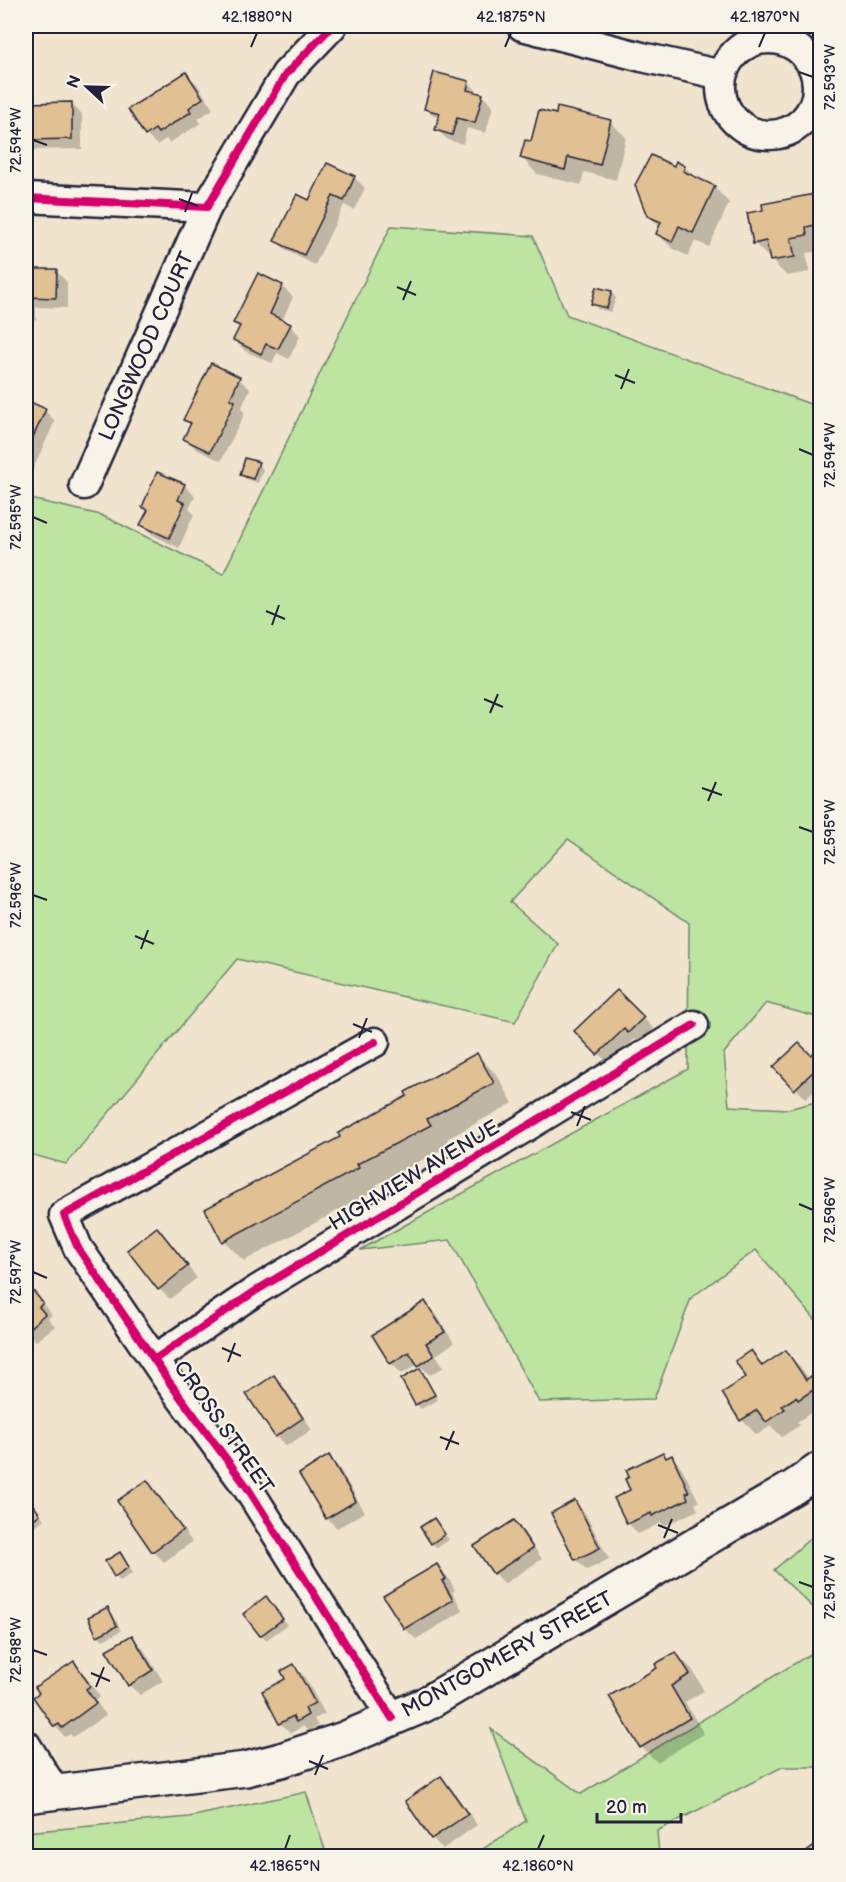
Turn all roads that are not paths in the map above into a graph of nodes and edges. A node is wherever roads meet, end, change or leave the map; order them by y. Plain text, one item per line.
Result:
1 (332, 26) edge
2 (522, 26) edge
3 (722, 75) junction
4 (816, 111) edge
5 (26, 198) edge
6 (207, 207) junction
7 (84, 485) dead end
8 (694, 1025) dead end
9 (375, 1042) dead end
10 (155, 1359) junction
11 (820, 1469) edge
12 (392, 1718) junction
13 (26, 1745) edge
14 (41, 1794) edge

1 - 6 street, LONGWOOD COURT
2 - 3 street
3 - 4 street
3 - 4 street
5 - 6 street
6 - 7 street, LONGWOOD COURT
8 - 10 street, HIGHVIEW AVENUE
9 - 10 street, CROSS STREET
10 - 12 street, CROSS STREET
11 - 12 main road, MONTGOMERY STREET
12 - 14 main road, MONTGOMERY STREET
13 - 14 street

